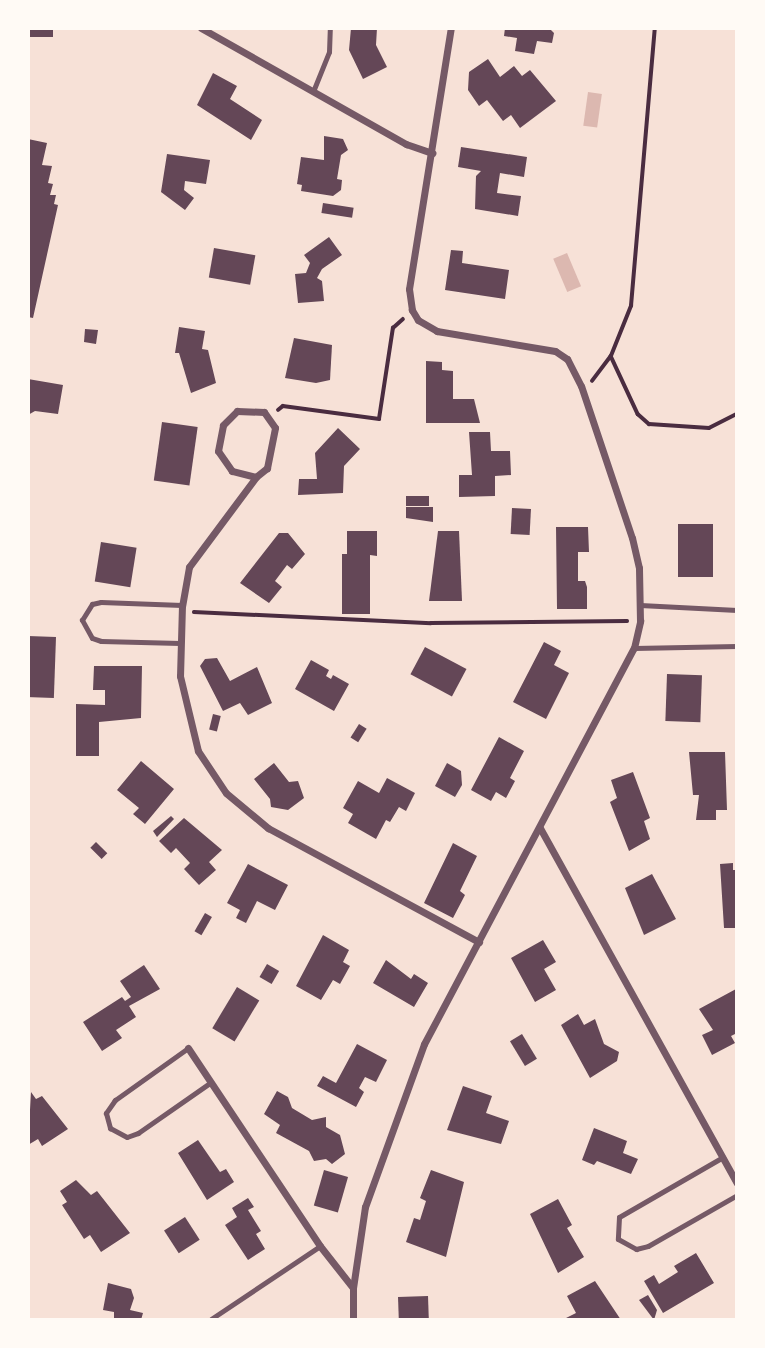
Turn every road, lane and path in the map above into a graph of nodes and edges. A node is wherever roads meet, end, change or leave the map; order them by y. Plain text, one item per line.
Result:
1 (201, 28) edge
2 (330, 28) edge
3 (451, 28) edge
4 (655, 28) edge
5 (314, 89) junction
6 (432, 153) junction
7 (412, 310) junction
8 (611, 356) junction
9 (581, 386) junction
10 (737, 414) edge
11 (271, 418) junction
12 (256, 477) junction
13 (640, 605) junction
14 (182, 608) junction
15 (737, 610) edge
16 (640, 621) junction
17 (180, 643) junction
18 (737, 646) edge
19 (634, 648) junction
20 (540, 828) junction
21 (479, 942) junction
22 (188, 1048) joint
23 (212, 1082) junction
24 (723, 1157) junction
25 (737, 1183) edge
26 (737, 1195) edge
27 (320, 1246) junction
28 (353, 1288) junction
29 (211, 1319) edge
30 (353, 1320) edge

1 - 5 street
2 - 5 lane
3 - 6 street
4 - 8 path
5 - 6 street
6 - 7 street
7 - 9 street
7 - 11 path
8 - 9 path
8 - 10 path
9 - 13 street
11 - 12 street
11 - 12 street
12 - 14 street
13 - 15 lane
13 - 16 street
14 - 16 path
14 - 17 street
14 - 17 lane
16 - 19 street
17 - 21 street
18 - 19 lane
19 - 20 street
20 - 21 street
20 - 24 street
21 - 28 street
22 - 23 street
22 - 23 lane
23 - 27 street
24 - 25 street
24 - 26 lane
27 - 28 street
27 - 29 lane
28 - 30 street

